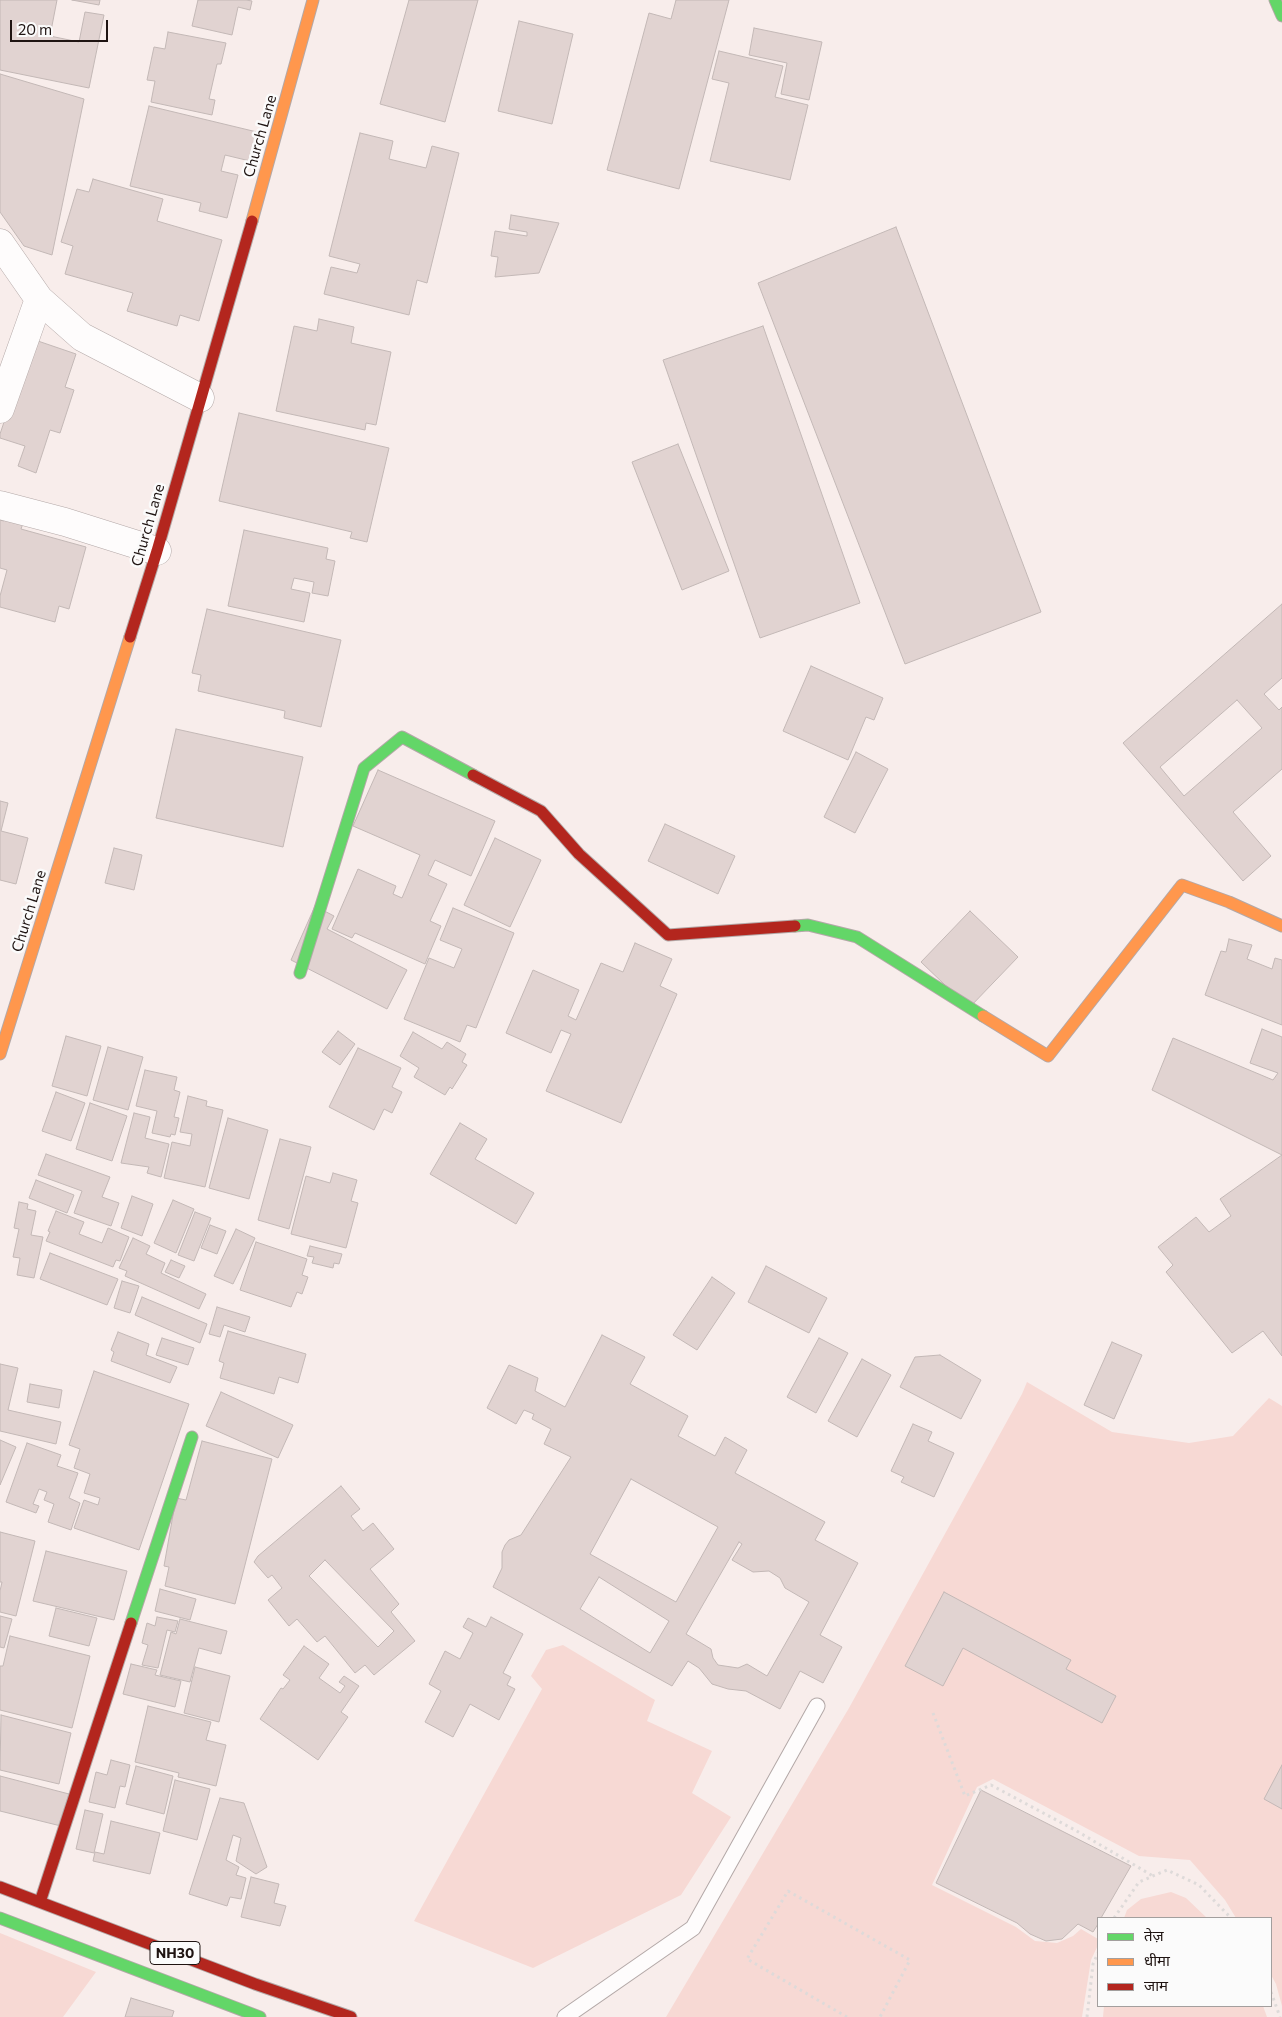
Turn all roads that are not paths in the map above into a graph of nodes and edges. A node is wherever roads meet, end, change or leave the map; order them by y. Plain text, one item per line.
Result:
1 (313, 0) edge
2 (1275, 0) edge
3 (1282, 16) edge
4 (0, 243) edge
5 (39, 299) junction
6 (200, 398) junction
7 (0, 409) edge
8 (0, 505) edge
9 (157, 551) junction
10 (1282, 926) edge
11 (300, 973) dead end
12 (7, 1008) edge
13 (0, 1054) edge
14 (192, 1438) dead end
15 (817, 1706) dead end
16 (0, 1887) edge
17 (40, 1902) junction
18 (0, 1918) edge
19 (260, 2017) edge
20 (351, 2017) edge
21 (565, 2017) edge

1 - 6 main road, Church Lane
2 - 3 main road
4 - 5 street
5 - 6 street
5 - 7 street
6 - 9 main road, Church Lane
8 - 9 street
9 - 12 main road, Church Lane
10 - 11 main road
12 - 13 main road, Church Lane
14 - 17 main road
15 - 21 lane
16 - 17 main road, NH30
17 - 20 main road, NH30
18 - 19 main road

